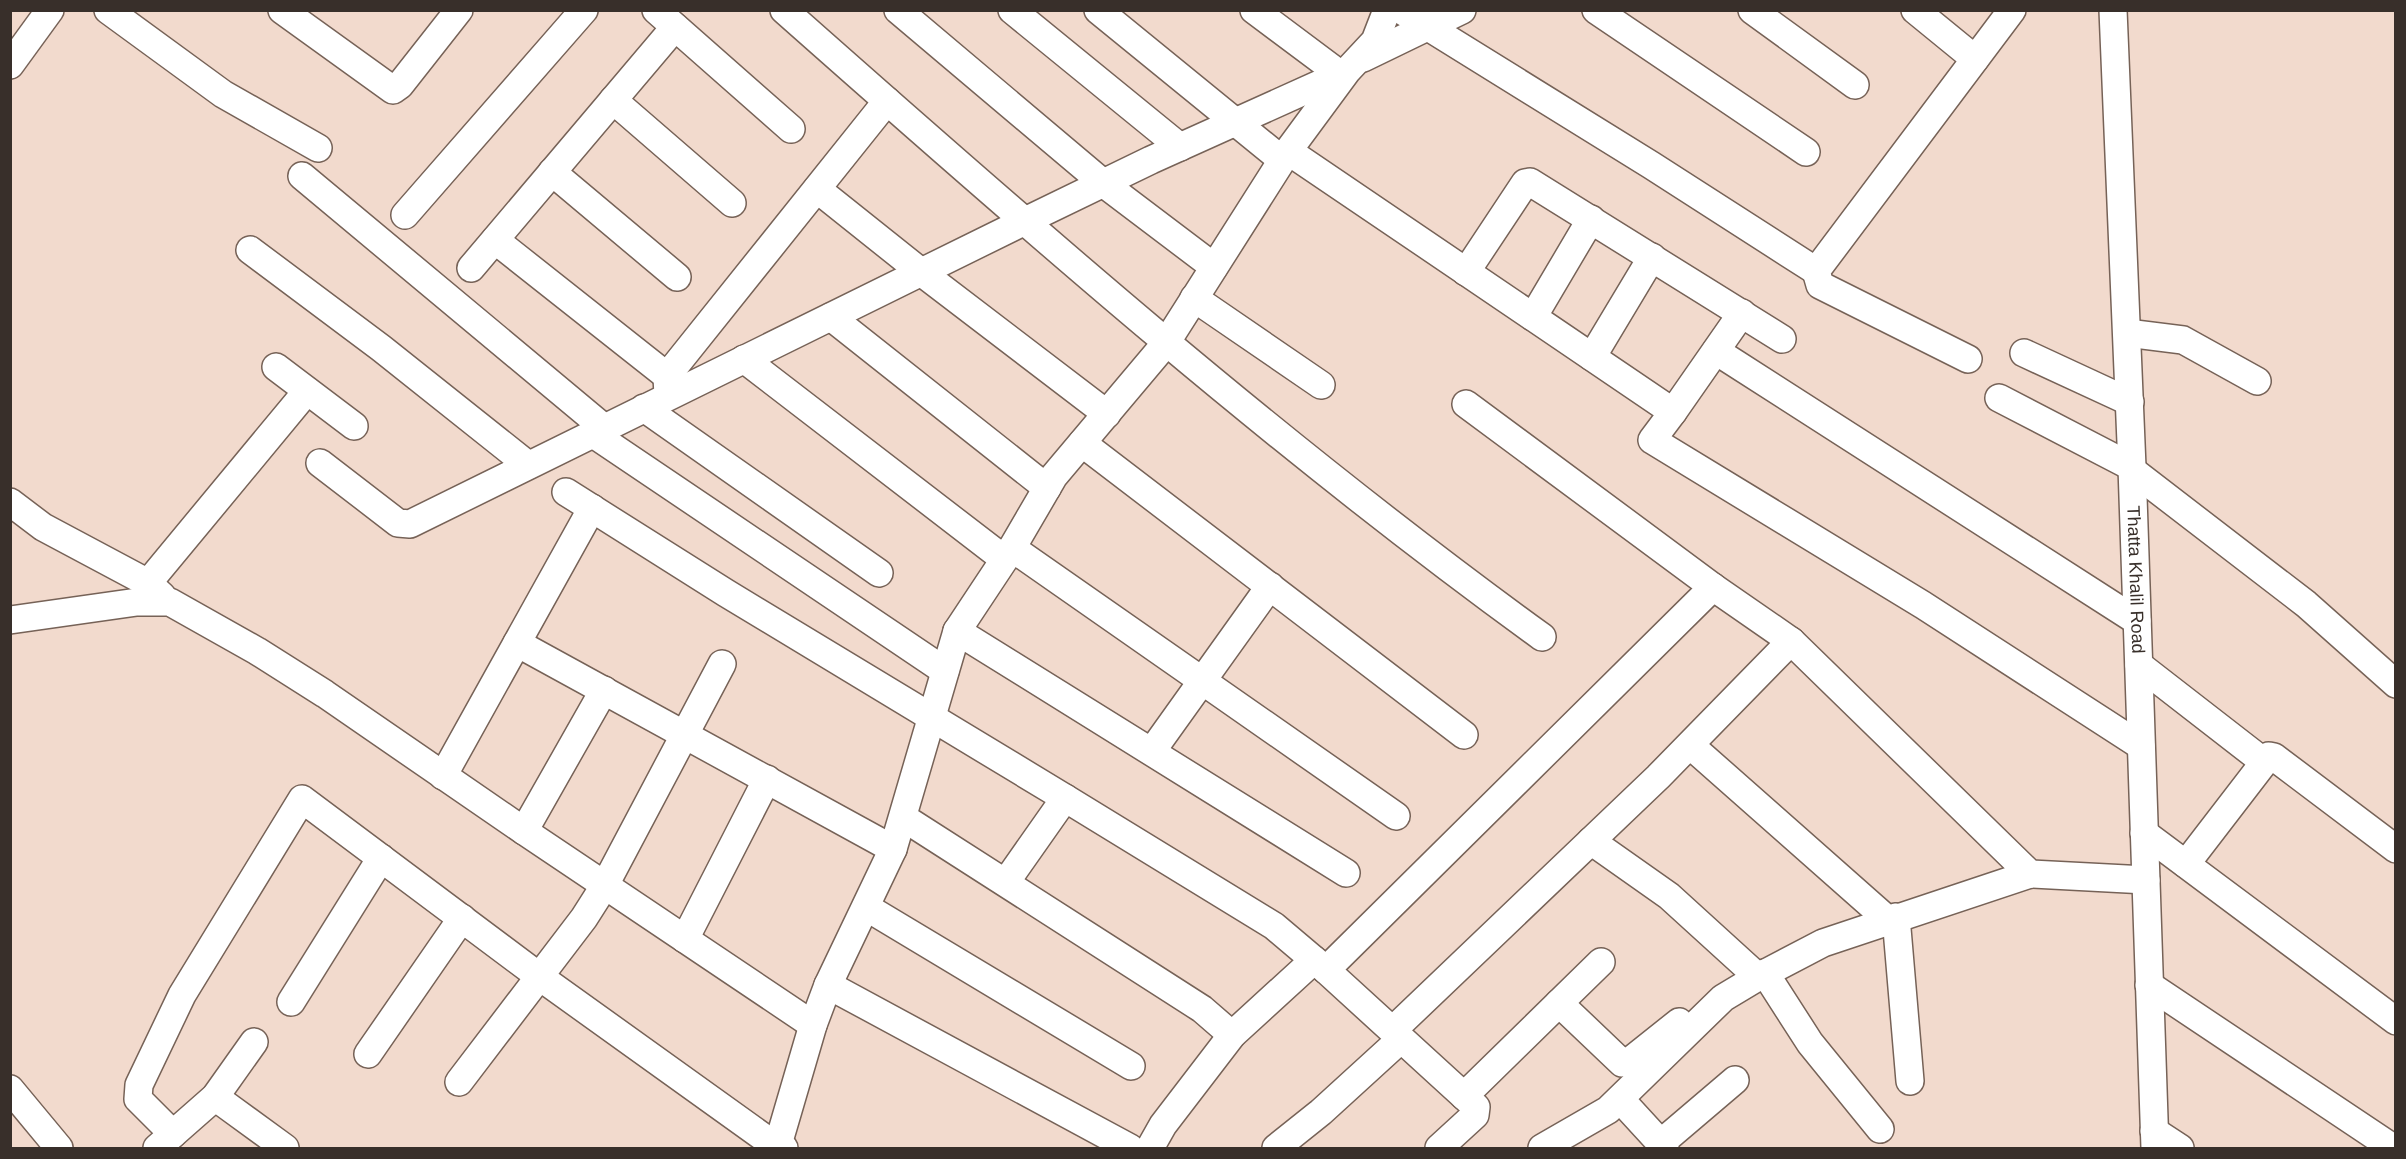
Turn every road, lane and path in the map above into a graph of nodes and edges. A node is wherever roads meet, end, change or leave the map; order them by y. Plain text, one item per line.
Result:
1 (50, 10) edge
2 (108, 10) edge
3 (282, 10) edge
4 (459, 10) edge
5 (584, 10) edge
6 (784, 10) edge
7 (898, 10) edge
8 (1012, 10) edge
9 (1098, 10) edge
10 (1254, 10) edge
11 (1387, 10) edge
12 (1401, 10) edge
13 (1462, 10) edge
14 (1596, 10) edge
15 (1752, 10) edge
16 (1915, 10) edge
17 (2012, 10) edge
18 (2113, 10) edge
19 (665, 19) edge
20 (1428, 26) junction
21 (1976, 59) junction
22 (10, 65) edge
23 (1349, 68) junction
24 (1855, 86) dead end
25 (613, 100) junction
26 (887, 101) junction
27 (1235, 122) junction
28 (792, 129) dead end
29 (1180, 147) junction
30 (318, 148) dead end
31 (1806, 152) dead end
32 (1285, 156) junction
33 (552, 172) junction
34 (302, 176) dead end
35 (1103, 183) junction
36 (817, 189) junction
37 (732, 202) dead end
38 (405, 215) dead end
39 (1591, 219) junction
40 (1023, 222) junction
41 (495, 240) junction
42 (250, 250) dead end
43 (1652, 257) junction
44 (471, 267) dead end
45 (1214, 267) junction
46 (1816, 271) junction
47 (921, 272) junction
48 (1466, 272) junction
49 (677, 277) dead end
50 (1194, 298) junction
51 (1742, 313) junction
52 (831, 317) junction
53 (1533, 317) junction
54 (2127, 333) junction
55 (1782, 339) dead end
56 (1166, 343) junction
57 (1716, 351) junction
58 (2024, 353) dead end
59 (1592, 357) junction
60 (744, 359) junction
61 (1968, 359) dead end
62 (276, 367) dead end
63 (2257, 381) dead end
64 (1321, 385) dead end
65 (667, 386) junction
66 (307, 391) junction
67 (1999, 398) dead end
68 (2130, 402) junction
69 (1466, 404) dead end
70 (644, 408) junction
71 (1672, 412) junction
72 (1107, 414) junction
73 (354, 426) dead end
74 (598, 430) junction
75 (1082, 442) junction
76 (320, 463) dead end
77 (528, 465) junction
78 (2133, 469) junction
79 (1047, 488) junction
80 (566, 492) dead end
81 (10, 502) edge
82 (592, 508) junction
83 (1008, 554) junction
84 (879, 573) dead end
85 (148, 584) junction
86 (1270, 586) junction
87 (1713, 587) junction
88 (170, 602) junction
89 (10, 620) edge
90 (2137, 621) junction
91 (957, 631) junction
92 (1542, 637) dead end
93 (1791, 641) junction
94 (517, 643) junction
95 (722, 664) dead end
96 (2139, 664) junction
97 (945, 671) junction
98 (1203, 681) junction
99 (2396, 684) edge
100 (604, 690) junction
101 (931, 716) junction
102 (687, 735) junction
103 (1464, 735) dead end
104 (1690, 745) junction
105 (2141, 746) junction
106 (1152, 751) junction
107 (2264, 762) junction
108 (443, 776) junction
109 (767, 779) junction
110 (1065, 798) junction
111 (1396, 816) dead end
112 (904, 818) junction
113 (524, 831) junction
114 (2144, 833) junction
115 (1591, 841) junction
116 (893, 849) junction
117 (2396, 849) edge
118 (381, 858) junction
119 (2186, 864) junction
120 (1346, 873) dead end
121 (2030, 874) junction
122 (2146, 880) junction
123 (1006, 882) junction
124 (605, 885) junction
125 (866, 907) junction
126 (462, 918) junction
127 (1892, 918) junction
128 (685, 939) junction
129 (1601, 962) dead end
130 (1320, 965) junction
131 (1762, 975) junction
132 (540, 977) junction
133 (828, 985) junction
134 (2149, 985) junction
135 (291, 1002) dead end
136 (1559, 1003) junction
137 (1708, 1014) junction
138 (2396, 1021) edge
139 (813, 1025) junction
140 (1232, 1035) junction
141 (1397, 1035) junction
142 (254, 1042) dead end
143 (368, 1054) dead end
144 (1131, 1066) dead end
145 (1735, 1080) dead end
146 (1910, 1081) dead end
147 (459, 1082) dead end
148 (10, 1089) edge
149 (1464, 1096) junction
150 (215, 1097) junction
151 (1620, 1099) junction
152 (1880, 1129) dead end
153 (2154, 1140) edge
154 (165, 1141) edge
155 (1663, 1146) edge
156 (779, 1148) edge
157 (59, 1149) edge
158 (285, 1149) edge
159 (1130, 1149) edge
160 (1150, 1149) edge
161 (1276, 1149) edge
162 (1439, 1149) edge
163 (1542, 1149) edge
164 (2181, 1149) edge
165 (2393, 1149) edge

1 - 22 street
2 - 30 street
3 - 4 street
5 - 38 street
6 - 26 street
7 - 35 street
8 - 29 street
9 - 27 street
10 - 23 street
11 - 23 street
12 - 20 street
13 - 20 street
14 - 31 street
15 - 24 street
16 - 21 street
17 - 21 street
18 - 54 street, Thatta Khalil Road
19 - 25 street
19 - 28 street
20 - 23 street
20 - 46 street
21 - 46 street
23 - 27 street
23 - 32 street
25 - 33 street
25 - 37 street
26 - 36 street
26 - 40 street
27 - 29 street
27 - 32 street
29 - 35 street
32 - 45 street
32 - 48 street
33 - 41 street
33 - 49 street
34 - 74 street
35 - 40 street
35 - 45 street
36 - 47 street
36 - 65 street
39 - 43 street
39 - 48 street
39 - 53 street
40 - 47 street
40 - 56 street
41 - 44 street
41 - 65 street
42 - 77 street
43 - 51 street
43 - 59 street
45 - 50 street
46 - 61 street
47 - 52 street
47 - 72 street
48 - 53 street
50 - 56 street
50 - 64 street
51 - 55 street
51 - 57 street
52 - 60 street
52 - 79 street
53 - 59 street
54 - 63 street
54 - 68 street, Thatta Khalil Road
56 - 72 street
56 - 92 street
57 - 71 street
57 - 90 street
58 - 68 street
59 - 71 street
60 - 65 street
60 - 83 street
62 - 66 street
65 - 70 street
66 - 73 street
66 - 85 street
67 - 78 street
68 - 78 street, Thatta Khalil Road
69 - 87 street
70 - 74 street
70 - 84 street
71 - 105 street
72 - 75 street
74 - 77 street
74 - 97 street
75 - 79 street
75 - 86 street
76 - 77 street
78 - 90 street, Thatta Khalil Road
78 - 99 street
79 - 83 street
80 - 82 street
81 - 85 street
82 - 94 street
82 - 101 street
83 - 91 street
83 - 98 street
85 - 88 street
86 - 98 street
86 - 103 street
87 - 93 street
87 - 130 street
88 - 89 street
88 - 108 street
90 - 96 street, Thatta Khalil Road
91 - 97 street
91 - 106 street
93 - 104 street
93 - 121 street
94 - 100 street
94 - 108 street
95 - 102 street
96 - 105 street, Thatta Khalil Road
96 - 107 street
97 - 101 street
98 - 106 street
98 - 111 street
100 - 102 street
100 - 113 street
101 - 110 street
101 - 112 street
102 - 109 street
102 - 124 street
104 - 115 street
104 - 127 street
105 - 114 street, Thatta Khalil Road
106 - 120 street
107 - 117 street
107 - 119 street
108 - 113 street
109 - 116 street
109 - 128 street
110 - 123 street
110 - 130 street
112 - 116 street
112 - 123 street
113 - 124 street
114 - 119 street
114 - 122 street, Thatta Khalil Road
115 - 131 street
115 - 141 street
116 - 125 street
118 - 126 street
118 - 135 street
118 - 154 street
119 - 138 street
121 - 122 street
121 - 127 street
122 - 134 street, Thatta Khalil Road
123 - 140 street
124 - 128 street
124 - 132 street
125 - 133 street
125 - 144 street
126 - 132 street
126 - 143 street
127 - 131 street
127 - 146 street
128 - 139 street
129 - 136 street
130 - 140 street
130 - 141 street
131 - 137 street
131 - 152 street
132 - 147 street
132 - 156 street
133 - 139 street
133 - 159 street
134 - 153 street, Thatta Khalil Road
134 - 165 street
136 - 137 street
136 - 149 street
137 - 151 street
139 - 156 street
140 - 160 street
141 - 149 street
141 - 161 street
142 - 150 street
145 - 155 street
148 - 157 street
149 - 162 street
150 - 154 street
150 - 158 street
151 - 155 street
151 - 163 street
153 - 164 street

